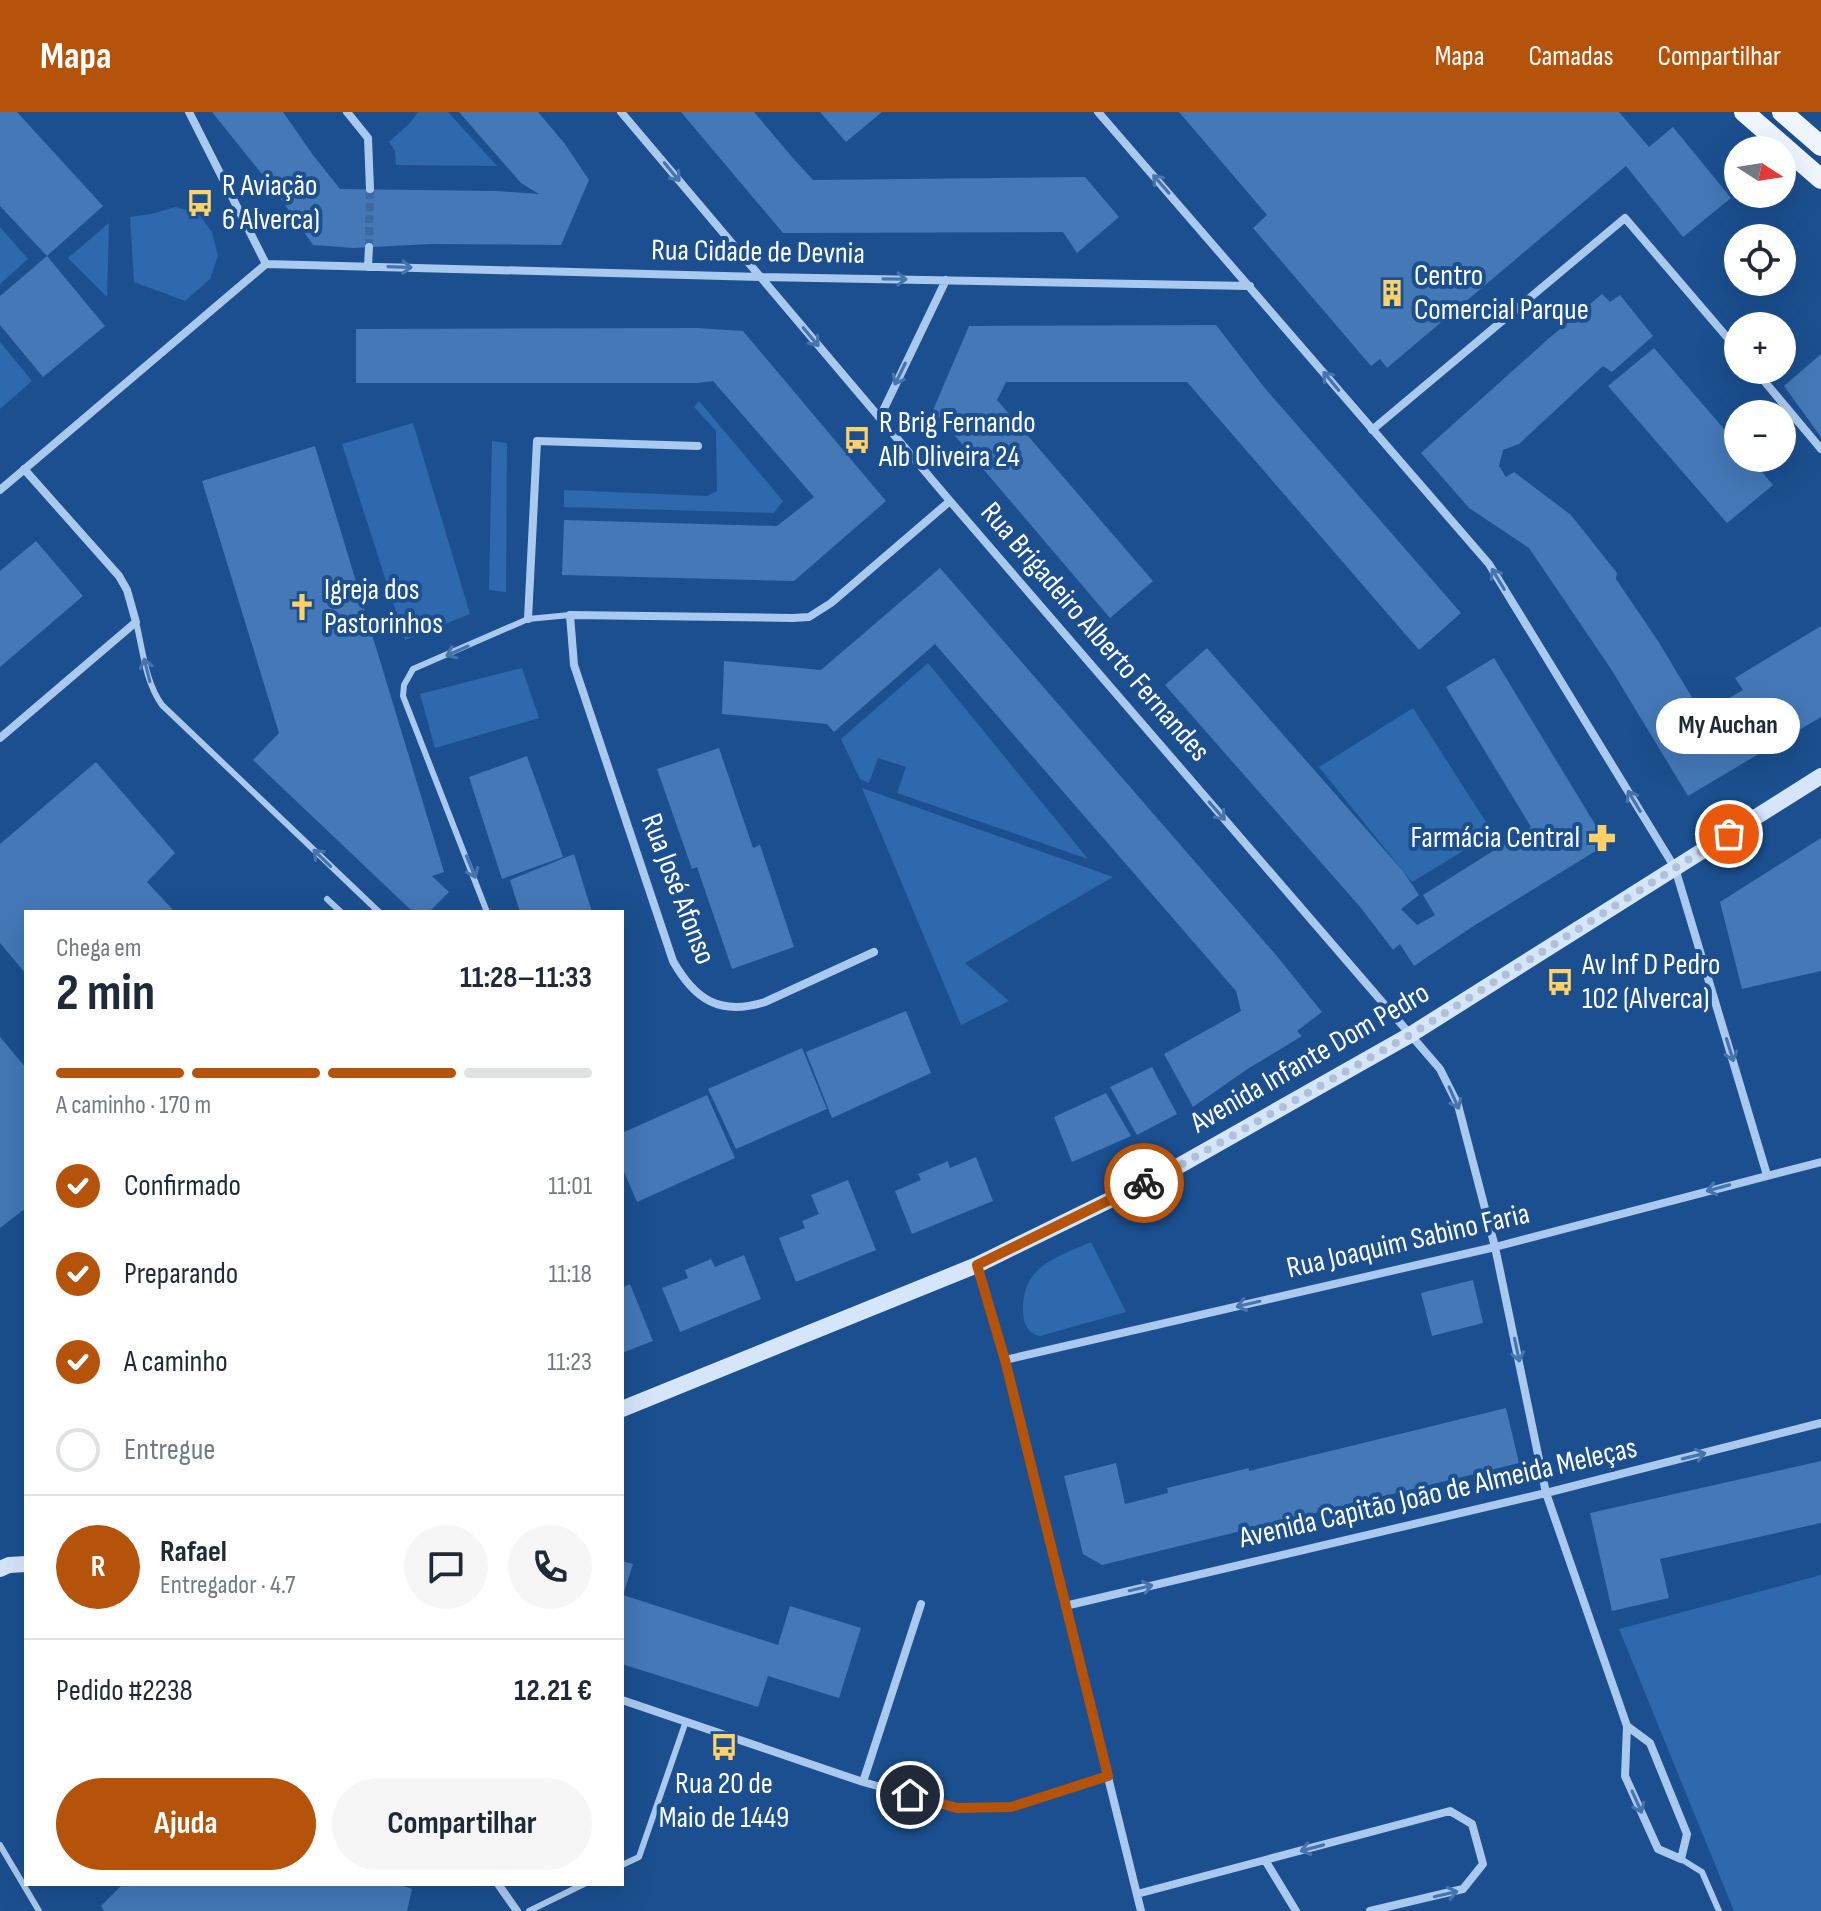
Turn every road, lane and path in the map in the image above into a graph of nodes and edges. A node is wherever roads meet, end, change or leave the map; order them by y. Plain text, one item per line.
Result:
1 (189, 112) edge
2 (347, 112) edge
3 (621, 112) edge
4 (1098, 112) edge
5 (1744, 112) edge
6 (1782, 112) edge
7 (1821, 146) edge
8 (1821, 179) edge
9 (370, 189) tunnel mouth
10 (369, 247) tunnel mouth
11 (266, 264) junction
12 (368, 267) junction
13 (761, 277) junction
14 (946, 280) junction
15 (1250, 286) junction
16 (1724, 334) edge
17 (1767, 384) edge
18 (880, 417) junction
19 (1372, 430) junction
20 (698, 446) dead end
21 (1821, 449) edge
22 (24, 469) junction
23 (0, 490) edge
24 (950, 501) junction
25 (570, 615) junction
26 (528, 619) junction
27 (136, 622) junction
28 (0, 738) edge
29 (1821, 776) edge
30 (1675, 868) junction
31 (327, 899) dead end
32 (339, 910) edge
33 (377, 910) edge
34 (486, 910) edge
35 (874, 952) dead end
36 (1410, 1035) junction
37 (1821, 1162) edge
38 (1767, 1175) junction
39 (1495, 1247) junction
40 (977, 1265) junction
41 (1005, 1360) junction
42 (624, 1408) edge
43 (1821, 1423) edge
44 (1546, 1493) junction
45 (921, 1604) dead end
46 (1065, 1606) junction
47 (624, 1701) edge
48 (686, 1721) junction
49 (1627, 1726) junction
50 (1108, 1776) junction
51 (863, 1782) junction
52 (0, 1845) edge
53 (1681, 1859) junction
54 (1265, 1860) junction
55 (624, 1864) edge
56 (24, 1886) edge
57 (24, 1886) edge
58 (499, 1886) edge
59 (580, 1886) edge
60 (1137, 1894) junction
61 (39, 1911) edge
62 (517, 1911) edge
63 (529, 1911) edge
64 (1141, 1911) edge
65 (1296, 1911) edge
66 (1370, 1911) edge
67 (1719, 1911) edge

1 - 11 street
2 - 9 street
3 -> 13 street, Rua Brigadeiro Alberto Fernandes
15 -> 4 street
5 - 8 main road
6 - 7 main road
10 - 12 street
11 - 12 street, Rua Cidade de Devnia
11 - 22 street
12 -> 13 street, Rua Cidade de Devnia
13 -> 14 street, Rua Cidade de Devnia
13 -> 18 street, Rua Brigadeiro Alberto Fernandes
14 - 15 street, Rua Cidade de Devnia
14 -> 18 street
19 -> 15 street
16 - 19 street
17 - 21 street
18 - 24 street, Rua Brigadeiro Alberto Fernandes
30 -> 19 street
20 - 26 street
22 - 23 street
22 - 27 street
24 - 25 street
24 -> 36 street, Rua Brigadeiro Alberto Fernandes
25 - 26 lane
25 - 35 street, Rua José Afonso
26 -> 34 lane
27 - 28 street
33 -> 27 lane
29 - 30 main road, Avenida Infante Dom Pedro
30 - 36 main road, Avenida Infante Dom Pedro
30 -> 38 street
31 - 32 lane
36 -> 39 street, Rua Brigadeiro Alberto Fernandes
36 - 40 main road, Avenida Infante Dom Pedro
37 - 38 street, Rua Joaquim Sabino Faria
38 -> 39 street, Rua Joaquim Sabino Faria
39 -> 41 street, Rua Joaquim Sabino Faria
39 -> 44 street, Rua Brigadeiro Alberto Fernandes
40 - 41 street
40 - 42 main road, Avenida Infante Dom Pedro
41 - 46 street
44 -> 43 street, Avenida Capitão João de Almeida Meleças
46 -> 44 street, Avenida Capitão João de Almeida Meleças
44 - 49 street, Rua Brigadeiro Alberto Fernandes
45 - 51 street
46 - 50 street
47 - 48 street
48 - 51 street
48 - 55 lane
49 - 53 street
49 -> 53 street
50 - 51 street
50 - 60 street
52 - 56 lane
53 - 67 lane
54 - 60 street
54 - 65 street
66 -> 54 street
57 - 61 lane
58 - 62 street
59 - 63 lane
60 - 64 street

